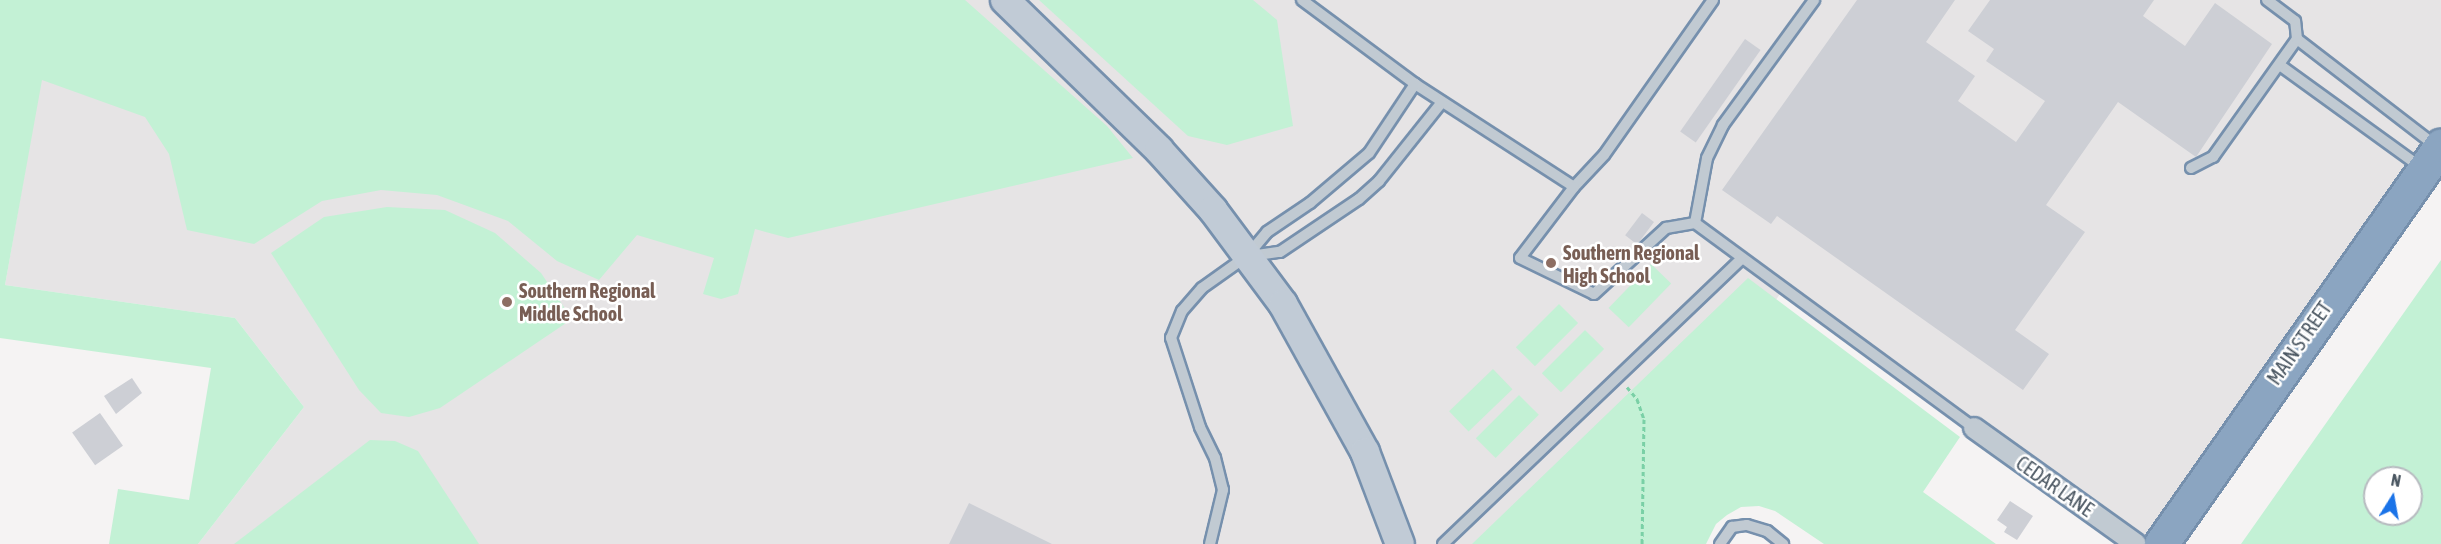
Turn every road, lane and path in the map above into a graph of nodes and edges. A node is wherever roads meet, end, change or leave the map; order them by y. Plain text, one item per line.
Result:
1 (1005, 0) edge
2 (1302, 0) edge
3 (1713, 0) edge
4 (1814, 0) edge
5 (2267, 0) edge
6 (2297, 39) junction
7 (2281, 66) junction
8 (1415, 84) junction
9 (1443, 102) junction
10 (2434, 154) edge
11 (2191, 168) dead end
12 (1574, 188) junction
13 (1695, 223) junction
14 (1247, 256) junction
15 (1741, 259) junction
16 (1618, 376) junction
17 (1974, 428) joint
18 (1210, 544) edge
19 (1400, 544) edge
20 (1443, 544) edge
21 (1642, 544) edge
22 (1720, 544) edge
23 (1783, 544) edge
24 (2136, 544) edge
25 (2161, 544) edge

1 - 14 street
2 - 8 lane
3 - 12 lane
4 - 13 lane
5 - 6 lane
6 - 7 lane
6 - 10 lane
7 - 10 lane
7 - 11 lane
8 - 9 lane
8 - 14 lane
9 - 12 lane
9 - 14 lane
10 - 25 highway, MAIN STREET
12 - 13 lane
13 - 15 lane
14 - 18 lane
14 - 19 street
15 - 16 lane
15 - 17 lane
16 - 20 lane
16 - 21 path
17 - 24 street, CEDAR LANE
22 - 23 lane

